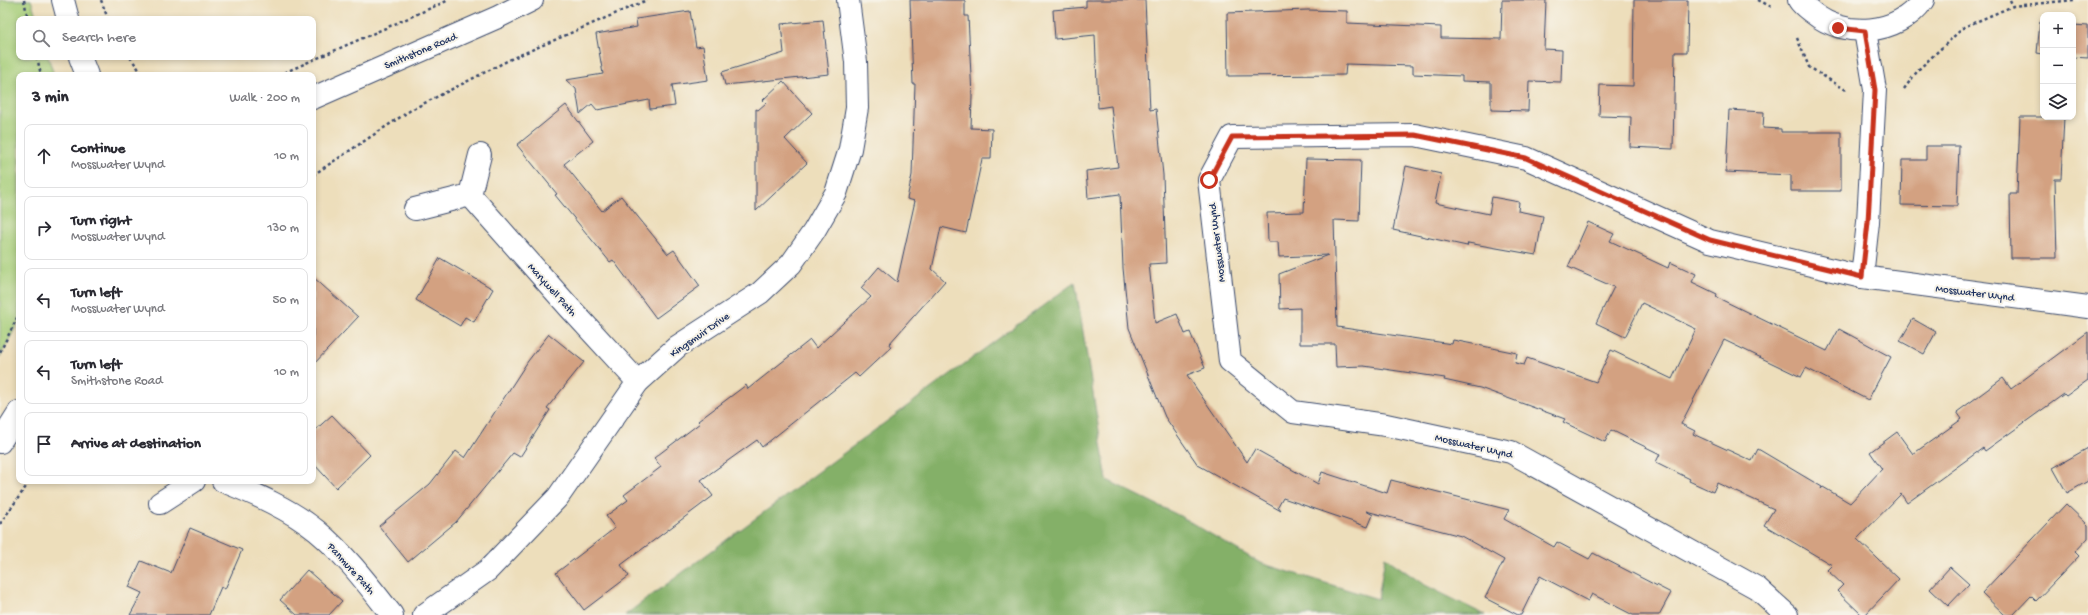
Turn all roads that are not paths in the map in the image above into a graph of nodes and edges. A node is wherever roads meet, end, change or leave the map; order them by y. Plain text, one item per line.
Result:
1 (63, 0) edge
2 (848, 0) edge
3 (1799, 0) edge
4 (1923, 0) edge
5 (531, 1) edge
6 (67, 16) edge
7 (1865, 31) junction
8 (81, 60) edge
9 (86, 72) edge
10 (316, 97) edge
11 (480, 155) dead end
12 (470, 195) junction
13 (416, 209) dead end
14 (1862, 277) junction
15 (2088, 307) edge
16 (638, 382) junction
17 (16, 417) edge
18 (0, 442) edge
19 (189, 484) edge
20 (231, 484) edge
21 (160, 503) dead end
22 (392, 615) edge
23 (424, 615) edge
24 (1786, 615) edge

1 - 6 street
2 - 16 street, Kingsmuir Drive
3 - 7 street
4 - 7 street
5 - 10 street, Smithstone Road
7 - 14 street
8 - 9 street
11 - 12 street
12 - 13 street
12 - 16 street, Marywell Path
14 - 15 street, Mosswater Wynd
14 - 24 street, Mosswater Wynd
16 - 23 street, Kingsmuir Drive
17 - 18 street
19 - 21 street
20 - 22 street, Panmure Path

